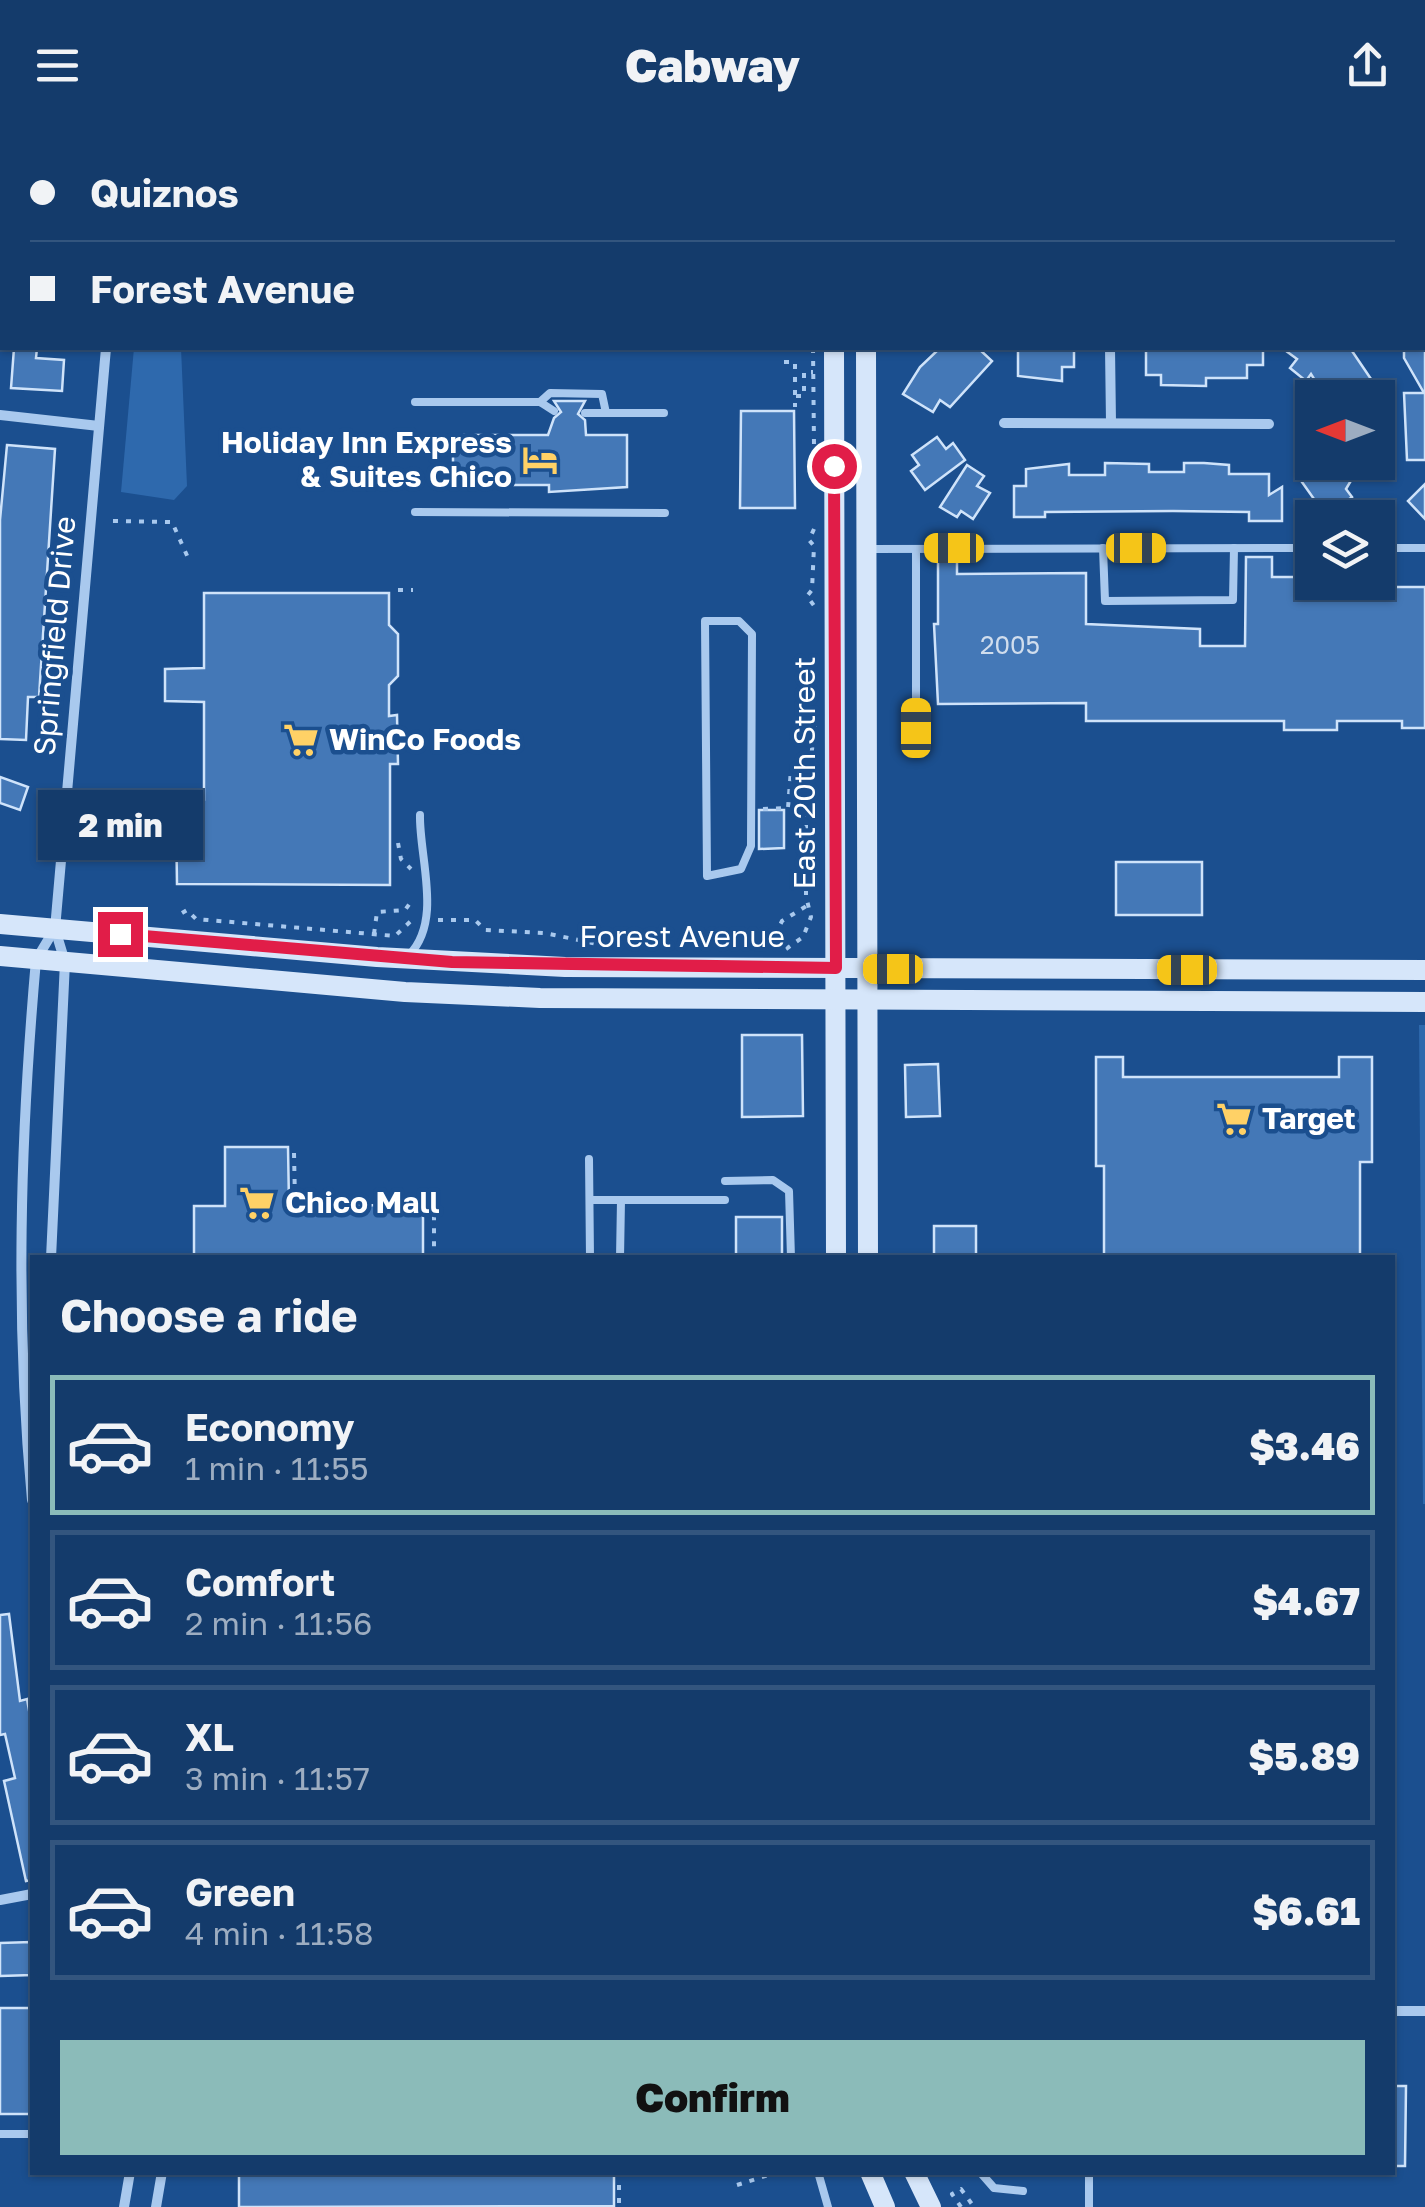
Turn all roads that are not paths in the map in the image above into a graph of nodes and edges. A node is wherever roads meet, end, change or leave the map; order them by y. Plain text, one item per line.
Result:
1 (106, 350) edge
2 (834, 350) edge
3 (866, 350) edge
4 (1110, 350) edge
5 (415, 402) dead end
6 (540, 402) junction
7 (554, 411) dead end
8 (585, 413) dead end
9 (606, 413) junction
10 (664, 413) dead end
11 (0, 415) edge
12 (1004, 422) dead end
13 (1110, 422) junction
14 (1269, 424) dead end
15 (99, 426) junction
16 (415, 512) dead end
17 (664, 513) dead end
18 (866, 548) junction
19 (916, 548) junction
20 (1103, 548) junction
21 (1234, 548) junction
22 (1295, 548) edge
23 (1395, 548) edge
24 (1425, 548) edge
25 (916, 728) dead end
26 (752, 809) joint
27 (420, 814) dead end
28 (0, 924) edge
29 (55, 929) junction
30 (0, 956) edge
31 (404, 959) junction
32 (36, 960) junction
33 (65, 962) junction
34 (836, 968) junction
35 (869, 969) junction
36 (1425, 970) edge
37 (836, 1001) junction
38 (869, 1001) junction
39 (1425, 1002) edge
40 (589, 1159) dead end
41 (725, 1180) dead end
42 (590, 1200) junction
43 (620, 1200) junction
44 (725, 1200) dead end
45 (51, 1255) edge
46 (590, 1255) edge
47 (620, 1255) edge
48 (792, 1255) edge
49 (836, 1255) edge
50 (868, 1255) edge
51 (30, 1478) edge
52 (30, 1894) edge
53 (0, 1900) edge
54 (1395, 2011) edge
55 (1425, 2011) edge
56 (0, 2134) edge
57 (30, 2134) edge
58 (129, 2175) edge
59 (161, 2175) edge
60 (819, 2175) edge
61 (871, 2175) edge
62 (983, 2175) edge
63 (1089, 2175) edge
64 (1023, 2190) dead end
65 (124, 2207) edge
66 (156, 2207) edge
67 (828, 2207) edge
68 (885, 2207) edge
69 (1089, 2207) edge

1 - 15 street, Springfield Drive
2 - 34 street, East 20th Street
3 - 18 street, East 20th Street
4 - 13 street
5 - 6 lane
6 - 7 lane
6 - 9 lane
8 - 9 lane
9 - 10 lane
11 - 15 street
12 - 13 street
13 - 14 street
15 - 29 street, Springfield Drive
16 - 17 lane
18 - 19 lane
18 - 35 street, East 20th Street
19 - 20 lane
19 - 25 lane
20 - 21 lane
20 - 21 lane
21 - 22 lane
23 - 24 lane
26 - 26 lane
27 - 31 lane
28 - 29 street, Forest Avenue
29 - 31 street, Forest Avenue
29 - 32 street, Springfield Drive
29 - 33 street, Springfield Drive
30 - 32 street, Forest Avenue
31 - 34 street, Forest Avenue
32 - 33 street, Forest Avenue
32 - 51 street, Springfield Drive
33 - 37 street, Forest Avenue
33 - 45 street, Springfield Drive
34 - 35 street, Forest Avenue
34 - 37 street, East 20th Street
35 - 36 street, Forest Avenue
35 - 38 street, East 20th Street
37 - 38 street, Forest Avenue
37 - 49 street, East 20th Street
38 - 39 street, Forest Avenue
38 - 50 street, East 20th Street
40 - 42 lane
41 - 48 lane
42 - 43 lane
42 - 46 lane
43 - 44 lane
43 - 47 lane
52 - 53 street
54 - 55 street
56 - 57 lane
58 - 65 street
59 - 66 street
60 - 67 lane
61 - 68 street
62 - 64 lane
63 - 69 lane

